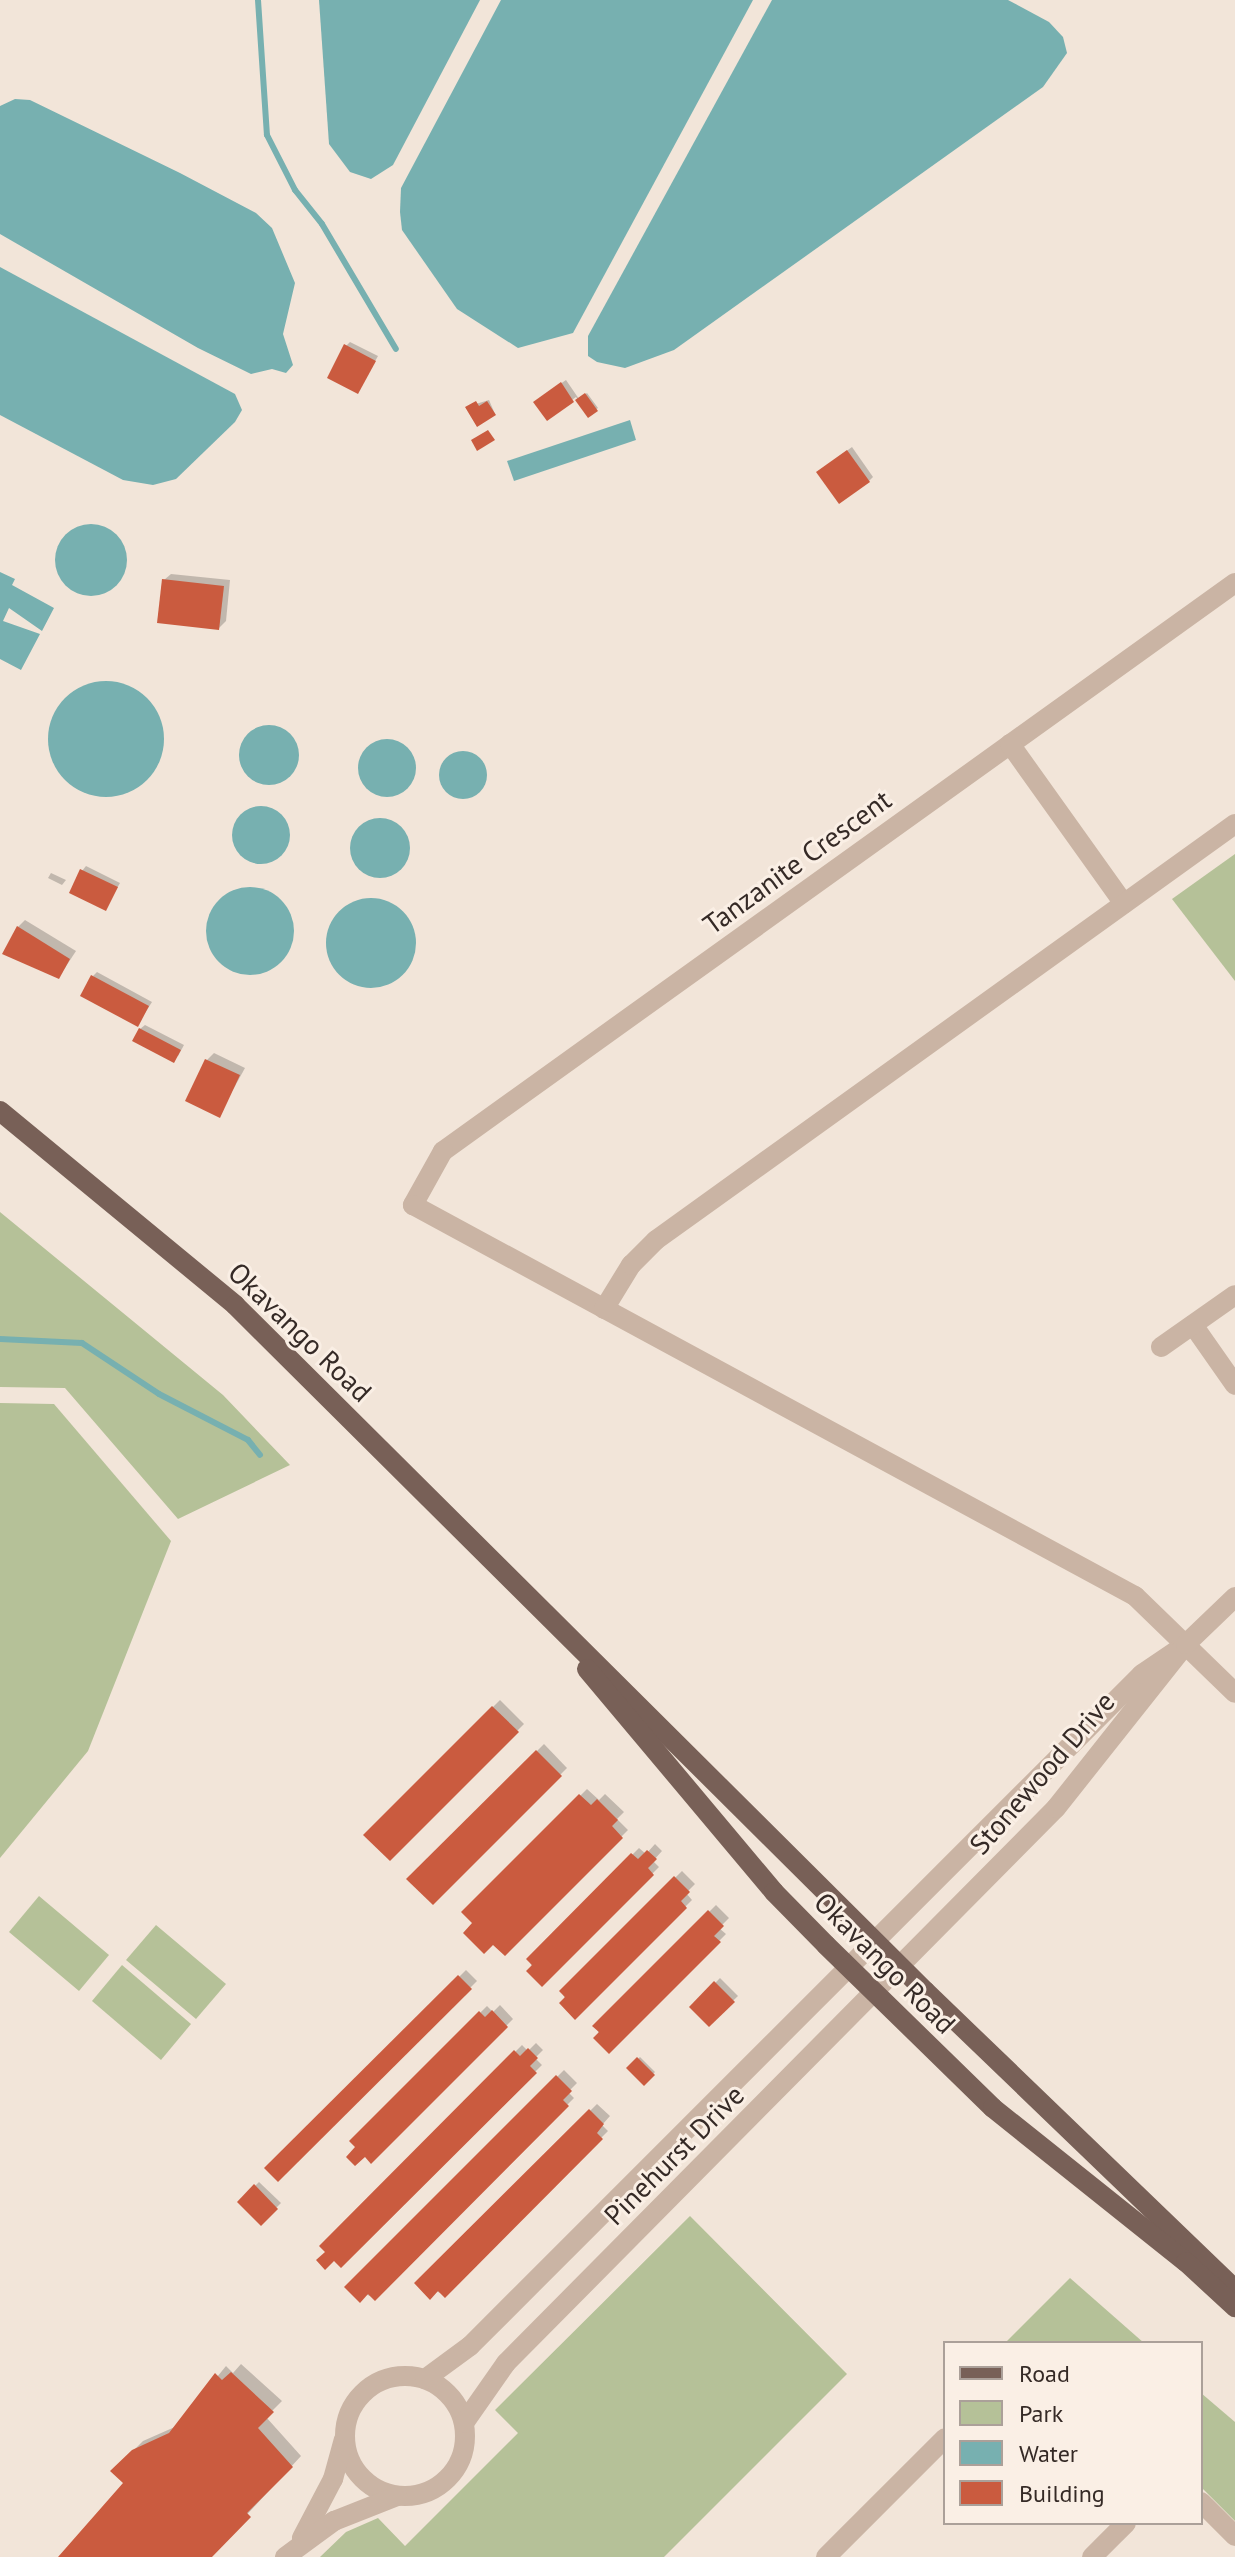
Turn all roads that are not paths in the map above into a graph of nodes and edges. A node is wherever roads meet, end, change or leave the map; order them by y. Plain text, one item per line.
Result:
1 (1235, 583) edge
2 (1010, 744) junction
3 (1235, 824) edge
4 (1124, 904) junction
5 (0, 1111) edge
6 (1235, 1295) edge
7 (604, 1309) junction
8 (1193, 1325) junction
9 (1161, 1347) dead end
10 (1235, 1385) edge
11 (1235, 1597) edge
12 (543, 1612) junction
13 (1186, 1644) junction
14 (1235, 1693) edge
15 (908, 1908) joint
16 (935, 1934) joint
17 (876, 1941) junction
18 (849, 1967) junction
19 (901, 1967) junction
20 (875, 1993) junction
21 (1235, 2289) edge
22 (1235, 2307) edge
23 (425, 2379) junction
24 (464, 2423) junction
25 (345, 2437) junction
26 (943, 2440) edge
27 (397, 2496) junction
28 (1203, 2504) edge
29 (1124, 2525) edge
30 (1235, 2536) edge
31 (300, 2542) junction
32 (285, 2557) edge
33 (826, 2557) edge
34 (1092, 2557) edge

1 - 2 street, Tanzanite Crescent
2 - 4 street
2 - 7 street, Tanzanite Crescent
3 - 4 street
4 - 7 street
5 - 12 main road, Okavango Road
6 - 8 street
7 - 13 street
8 - 9 street
8 - 10 street
11 - 13 street, Stonewood Drive
12 - 17 main road, Okavango Road
12 - 18 main road, Okavango Road
13 - 14 street
13 - 15 street, Stonewood Drive
13 - 16 street, Stonewood Drive
15 - 17 street, Pinehurst Drive
16 - 19 street, Pinehurst Drive
17 - 18 street, Pinehurst Drive
17 - 19 main road, Okavango Road
18 - 20 main road, Okavango Road
18 - 23 street, Pinehurst Drive
19 - 20 street, Pinehurst Drive
19 - 21 main road, Okavango Road
20 - 22 main road, Okavango Road
20 - 24 street, Pinehurst Drive
23 - 24 street
23 - 25 street
24 - 27 street
25 - 27 street
25 - 31 street
26 - 33 street
27 - 31 street
28 - 30 street
29 - 34 street
31 - 32 street

